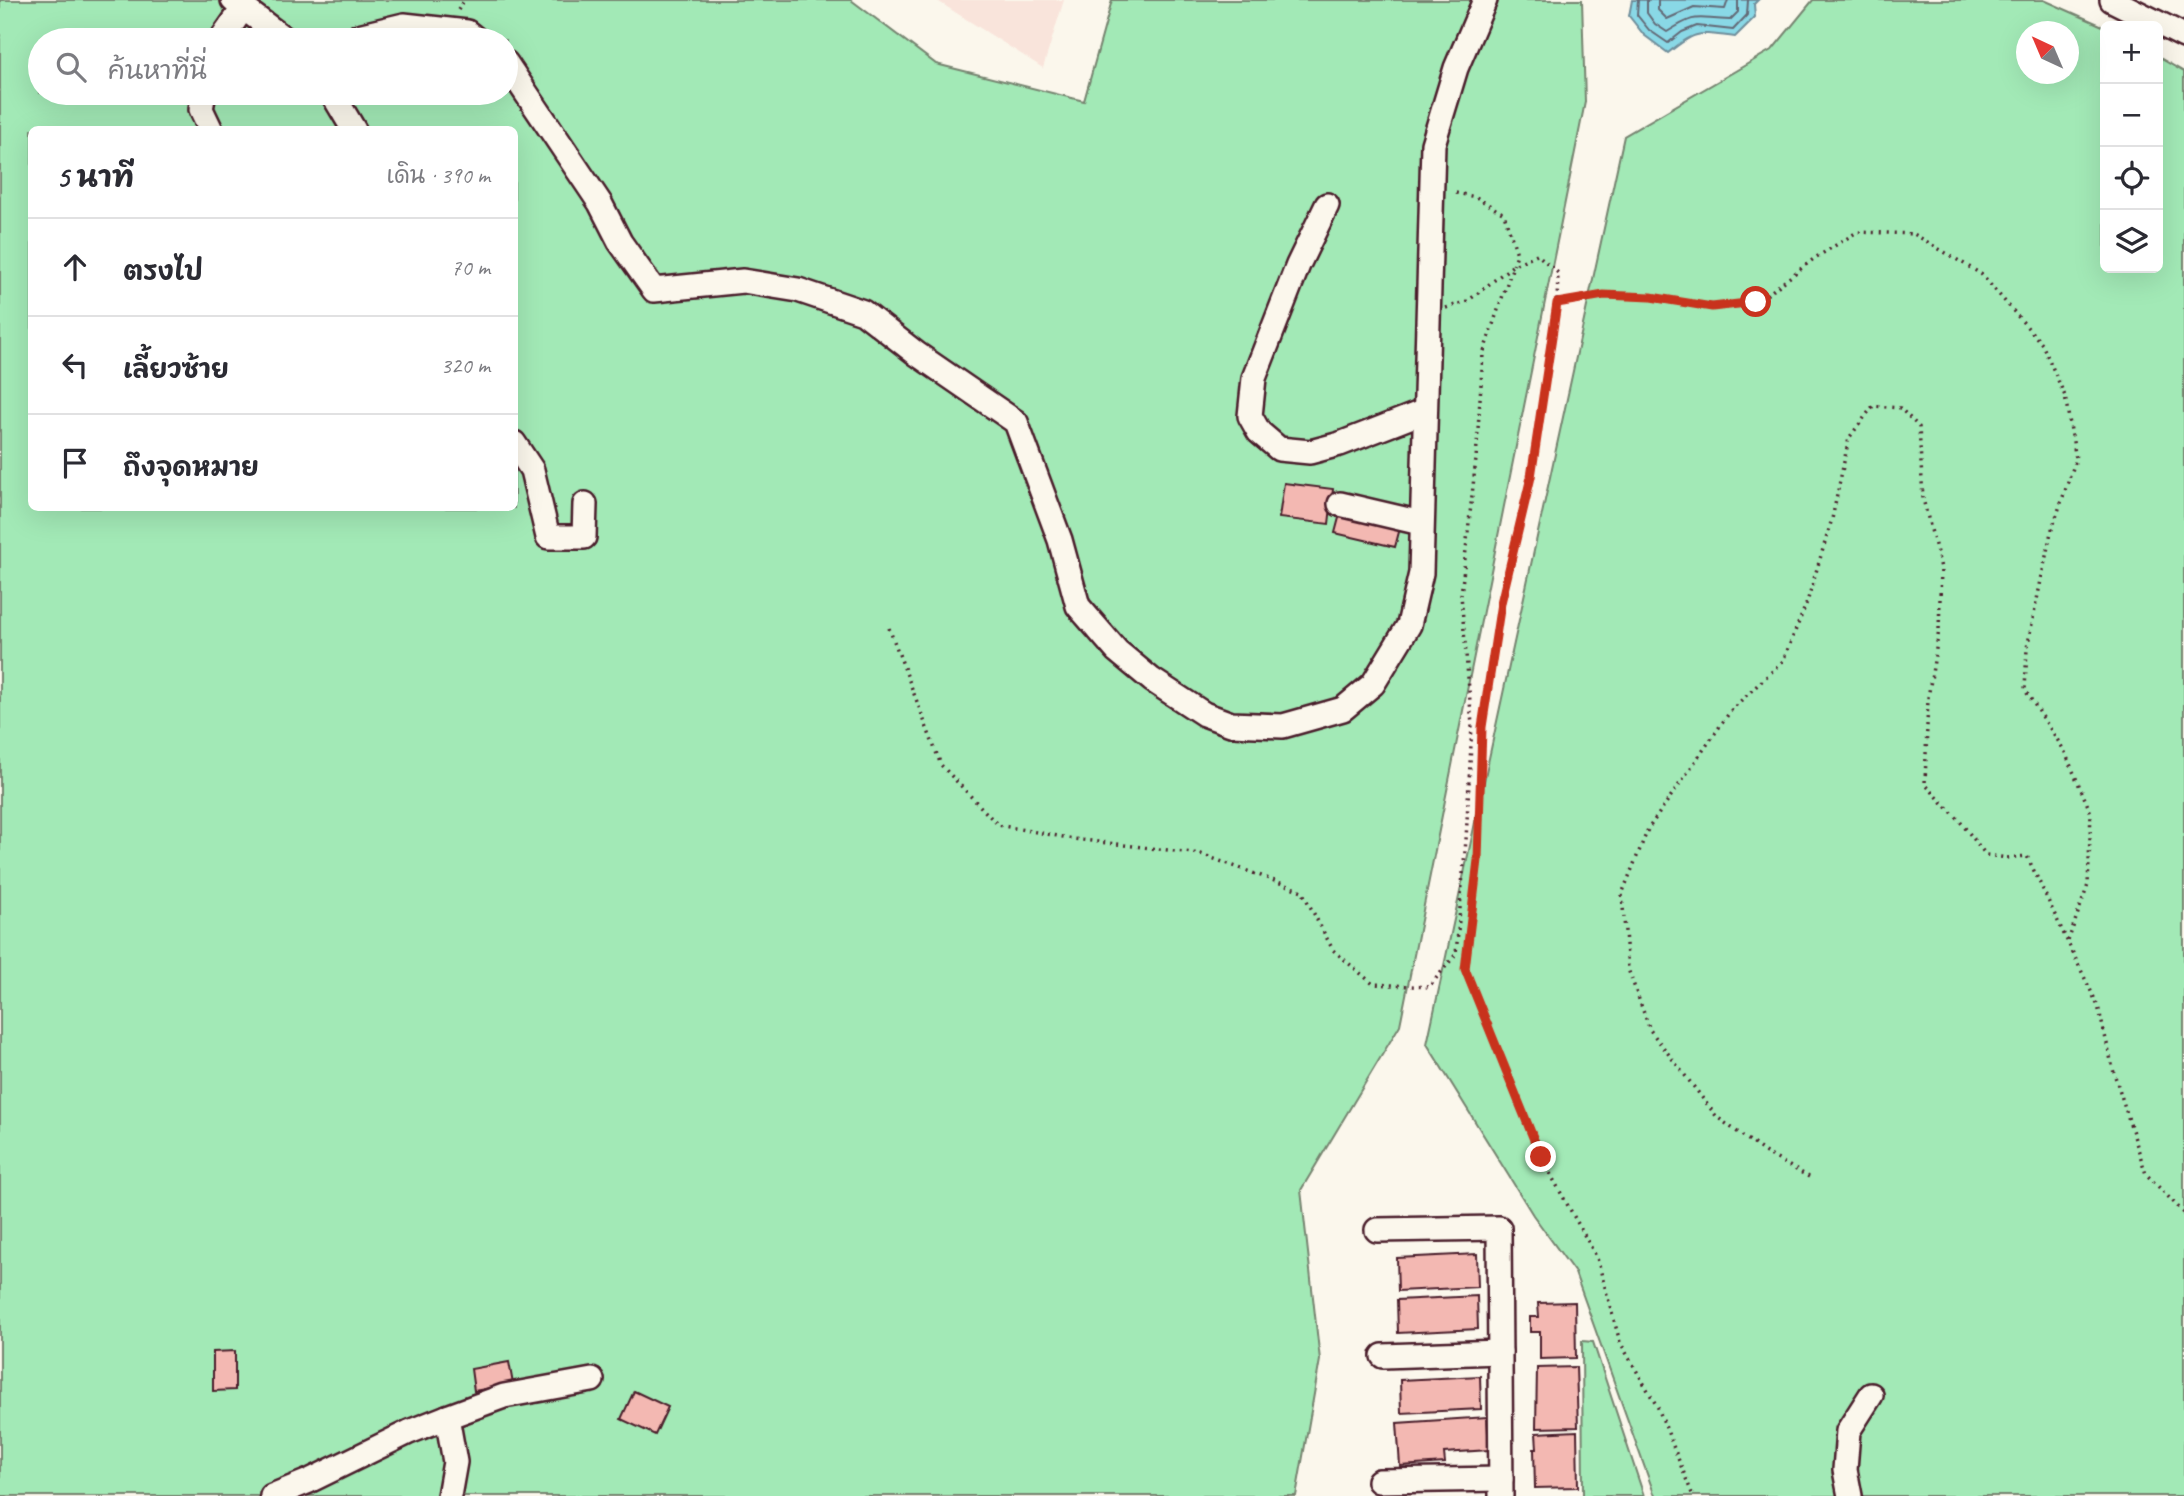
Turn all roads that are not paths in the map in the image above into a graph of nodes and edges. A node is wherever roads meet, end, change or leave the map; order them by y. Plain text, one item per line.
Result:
1 (1485, 0) edge
2 (2127, 3) edge
3 (238, 4) edge
4 (227, 28) edge
5 (270, 28) edge
6 (391, 28) edge
7 (431, 28) edge
8 (2184, 36) edge
9 (518, 81) edge
10 (202, 105) edge
11 (337, 105) edge
12 (209, 126) edge
13 (351, 126) edge
14 (1327, 205) dead end
15 (1425, 411) junction
16 (518, 449) edge
17 (584, 503) dead end
18 (1340, 504) dead end
19 (1421, 523) junction
20 (1377, 1230) dead end
21 (1500, 1352) junction
22 (1383, 1356) dead end
23 (592, 1380) dead end
24 (1871, 1395) dead end
25 (447, 1417) junction
26 (1379, 1481) dead end
27 (1501, 1488) edge
28 (272, 1496) edge
29 (449, 1496) edge
30 (1850, 1496) edge

1 - 15 street
2 - 8 street
3 - 4 street
3 - 5 street
6 - 7 street
9 - 19 street
10 - 12 street
11 - 13 street
14 - 15 street
15 - 19 street
16 - 17 street
18 - 19 street
20 - 21 street
21 - 22 street
21 - 27 street
23 - 25 street
24 - 30 street
25 - 28 street
25 - 29 street
26 - 27 street

